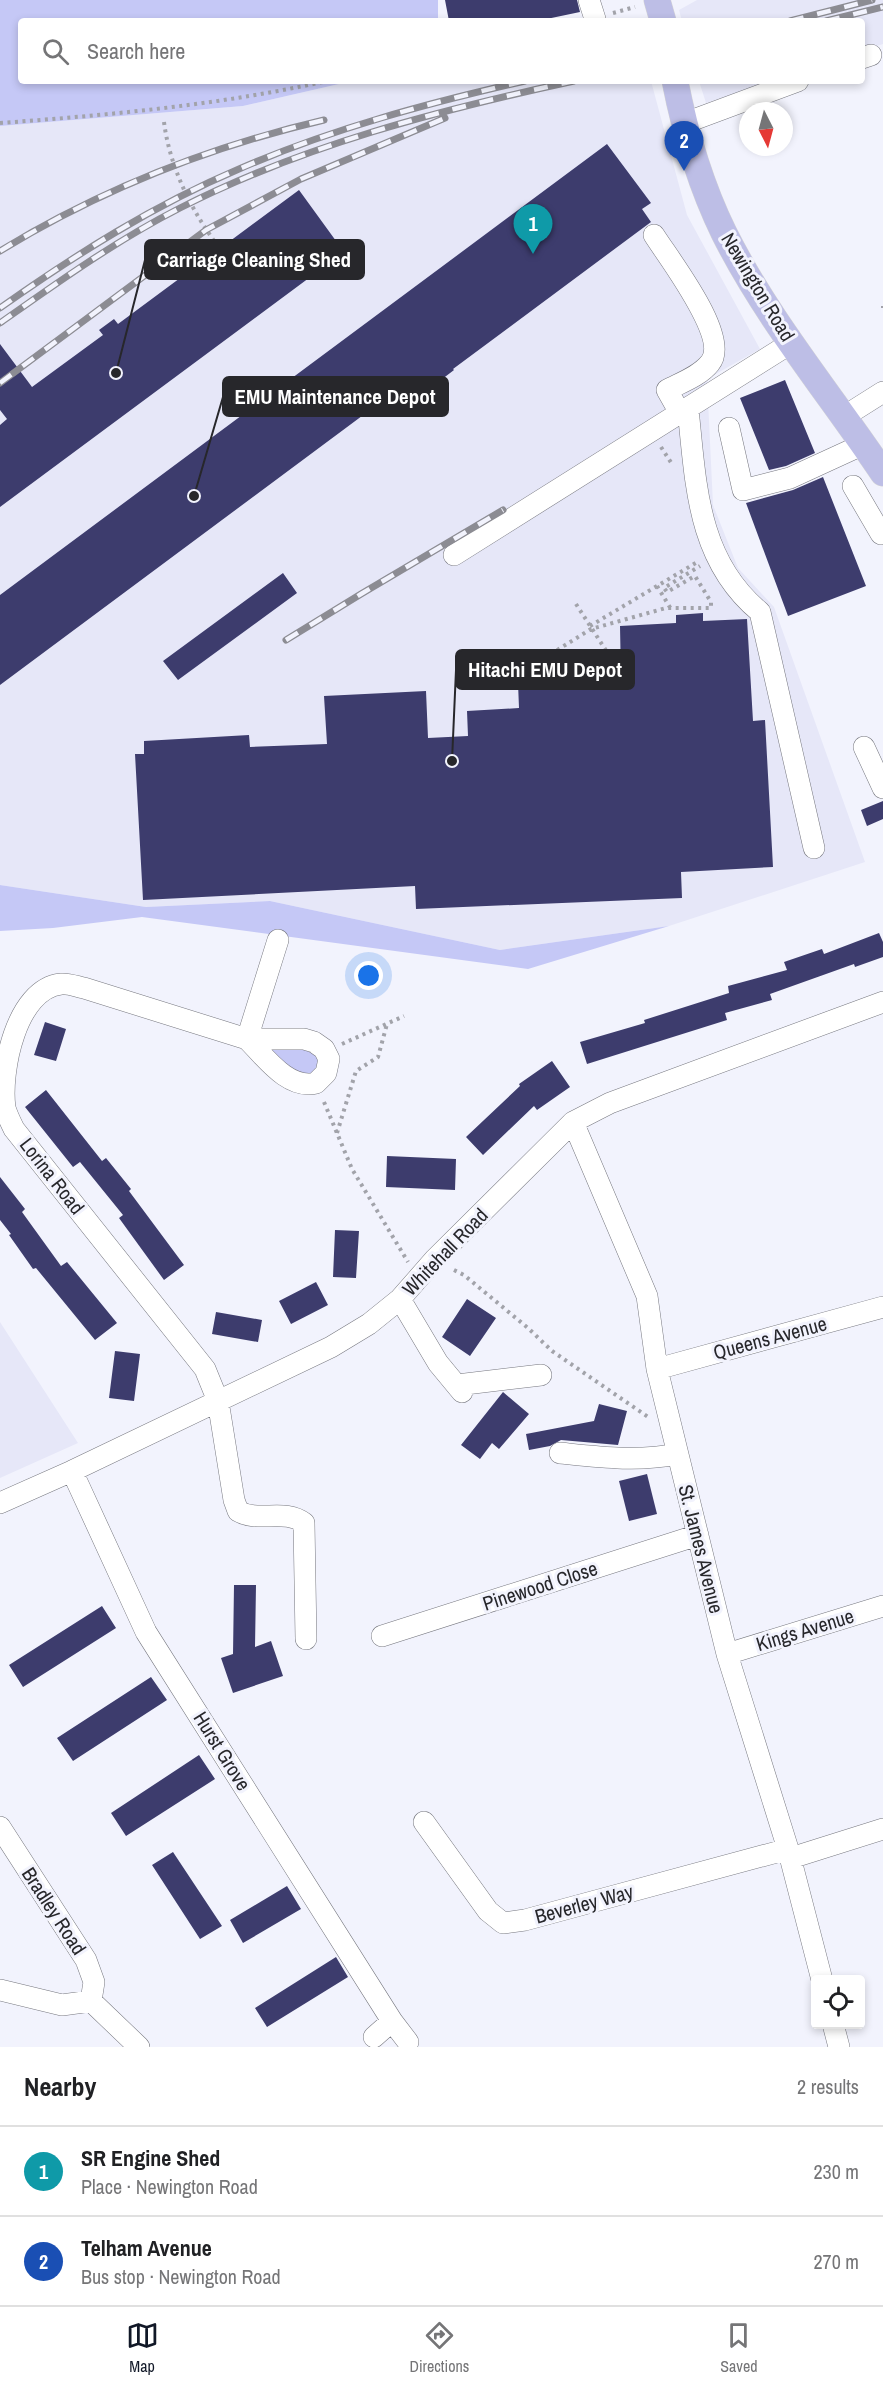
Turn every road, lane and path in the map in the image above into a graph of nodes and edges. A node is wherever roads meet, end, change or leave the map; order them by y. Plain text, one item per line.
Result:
1 (597, 11) edge
2 (654, 11) edge
3 (314, 84) edge
4 (675, 84) edge
5 (790, 84) edge
6 (164, 122) dead end
7 (0, 123) edge
8 (685, 123) junction
9 (654, 235) dead end
10 (221, 250) dead end
11 (791, 343) junction
12 (883, 392) edge
13 (684, 411) junction
14 (845, 416) junction
15 (729, 428) dead end
16 (864, 444) junction
17 (883, 473) edge
18 (853, 486) dead end
19 (882, 535) edge
20 (454, 555) dead end
21 (702, 559) dead end
22 (697, 568) dead end
23 (657, 586) junction
24 (576, 604) dead end
25 (671, 610) junction
26 (591, 628) junction
27 (538, 662) dead end
28 (616, 666) dead end
29 (864, 747) dead end
30 (883, 788) edge
31 (814, 848) dead end
32 (278, 940) dead end
33 (883, 1002) edge
34 (404, 1016) dead end
35 (387, 1024) junction
36 (7, 1031) edge
37 (247, 1039) junction
38 (325, 1052) junction
39 (316, 1083) junction
40 (573, 1122) junction
41 (337, 1134) junction
42 (435, 1259) junction
43 (418, 1278) junction
44 (400, 1299) junction
45 (883, 1307) edge
46 (657, 1369) junction
47 (541, 1376) dead end
48 (218, 1401) junction
49 (670, 1420) junction
50 (560, 1453) dead end
51 (677, 1454) junction
52 (72, 1471) junction
53 (0, 1503) edge
54 (698, 1535) junction
55 (883, 1606) edge
56 (382, 1636) dead end
57 (306, 1639) dead end
58 (727, 1654) junction
59 (424, 1822) dead end
60 (0, 1827) edge
61 (883, 1829) edge
62 (789, 1854) junction
63 (821, 1975) edge
64 (0, 1990) edge
65 (91, 2001) junction
66 (392, 2021) junction
67 (374, 2037) dead end
68 (408, 2042) dead end
69 (139, 2047) edge

1 - 2 path
3 - 7 path
4 - 8 main road, Newington Road
5 - 8 street
6 - 10 path
8 - 11 main road, Newington Road
9 - 13 street
11 - 13 street
11 - 14 main road, Newington Road
12 - 14 street
13 - 20 street
13 - 31 street
14 - 16 main road, Newington Road
15 - 16 street
16 - 17 main road, Newington Road
18 - 19 street
21 - 23 path
22 - 25 path
23 - 25 path
23 - 26 path
24 - 26 path
25 - 26 path
26 - 27 path
26 - 28 path
29 - 30 street
32 - 37 street
33 - 40 street, Whitehall Road
34 - 35 path
35 - 38 path
35 - 41 path
36 - 37 street, Lorina Road
36 - 48 street, Lorina Road
37 - 38 street, Lorina Road
37 - 39 street, Lorina Road
38 - 39 street
39 - 41 path
40 - 42 street, Whitehall Road
40 - 46 street, St. James Avenue
41 - 43 path
42 - 43 street, Whitehall Road
42 - 49 path
43 - 44 street, Whitehall Road
44 - 47 street
44 - 48 street, Whitehall Road
45 - 46 street, Queens Avenue
46 - 49 street, St. James Avenue
48 - 52 street, Whitehall Road
48 - 57 street, Lorina Road
49 - 51 street, St. James Avenue
50 - 51 street
51 - 54 street, St. James Avenue
52 - 53 street, Whitehall Road
52 - 66 street, Hurst Grove
54 - 56 street, Pinewood Close
54 - 58 street, St. James Avenue
55 - 58 street, Kings Avenue
58 - 62 street, St. James Avenue
59 - 62 street, Beverley Way
60 - 65 street, Bradley Road
61 - 62 street
62 - 63 street, St. James Avenue
64 - 65 street
65 - 69 street
66 - 67 street
66 - 68 street, Hurst Grove

